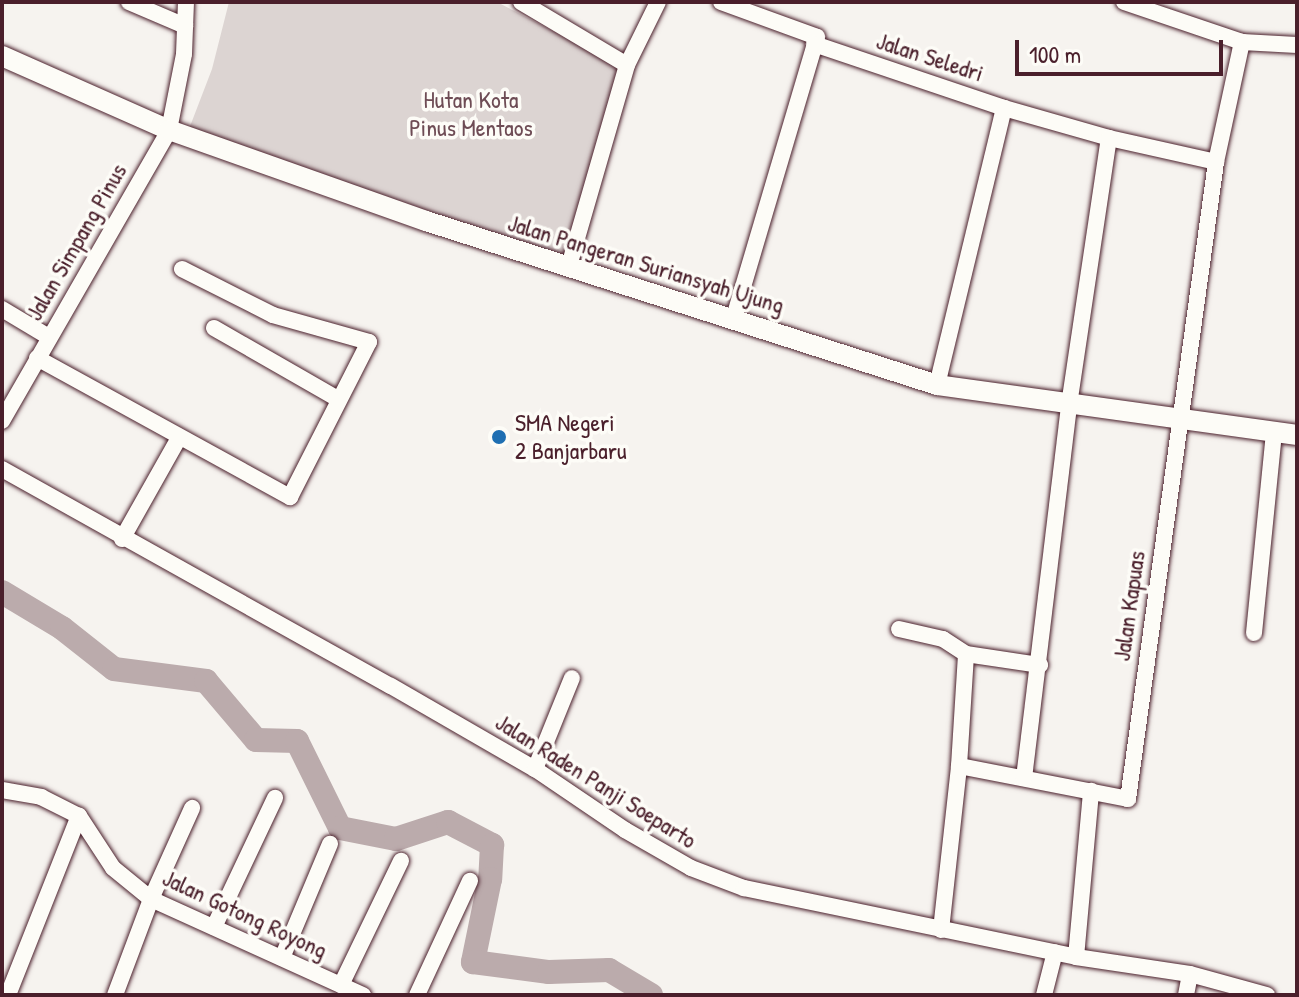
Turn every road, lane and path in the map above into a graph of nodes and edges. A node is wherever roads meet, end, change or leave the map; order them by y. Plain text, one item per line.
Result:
1 (129, 2) edge
2 (186, 2) edge
3 (521, 2) edge
4 (658, 2) edge
5 (721, 2) edge
6 (1124, 2) edge
7 (185, 26) junction
8 (816, 41) junction
9 (1242, 42) junction
10 (1297, 45) edge
11 (2, 56) edge
12 (627, 65) junction
13 (1004, 108) junction
14 (169, 130) junction
15 (1109, 138) junction
16 (1216, 162) junction
17 (569, 266) junction
18 (182, 269) dead end
19 (2, 309) edge
20 (734, 318) junction
21 (214, 328) dead end
22 (49, 337) junction
23 (37, 358) junction
24 (937, 385) junction
25 (338, 399) junction
26 (1069, 405) junction
27 (1178, 419) junction
28 (2, 421) edge
29 (1274, 432) junction
30 (1297, 435) edge
31 (179, 438) junction
32 (2, 469) edge
33 (122, 539) junction
34 (899, 629) dead end
35 (1254, 633) dead end
36 (966, 654) junction
37 (1040, 665) junction
38 (572, 678) dead end
39 (959, 766) junction
40 (535, 769) junction
41 (1024, 778) junction
42 (2, 790) edge
43 (1091, 791) junction
44 (275, 798) dead end
45 (192, 808) dead end
46 (79, 816) junction
47 (330, 844) dead end
48 (401, 861) dead end
49 (470, 881) dead end
50 (151, 899) junction
51 (214, 927) junction
52 (941, 930) junction
53 (1055, 952) junction
54 (1076, 957) junction
55 (282, 958) junction
56 (1190, 974) junction
57 (341, 985) junction
58 (8, 995) edge
59 (115, 995) edge
60 (363, 995) edge
61 (417, 995) edge
62 (1044, 995) edge
63 (1186, 995) edge
64 (1267, 995) edge

1 - 7 street
2 - 7 street, Jalan Simpang Pinus
3 - 12 street
4 - 12 street
5 - 8 street, Jalan Seledri
6 - 9 street
7 - 14 street, Jalan Simpang Pinus
8 - 13 street, Jalan Seledri
8 - 20 street
9 - 10 street
9 - 16 street, Jalan Kapuas
11 - 14 main road, Jalan Pangeran Suriansyah Ujung
12 - 17 street
13 - 15 street, Jalan Seledri
13 - 24 street
14 - 17 main road, Jalan Pangeran Suriansyah Ujung
14 - 22 street, Jalan Simpang Pinus
15 - 16 street, Jalan Seledri
15 - 26 street
16 - 27 street, Jalan Kapuas
17 - 20 main road, Jalan Pangeran Suriansyah Ujung
18 - 25 street
19 - 22 street
20 - 24 main road, Jalan Pangeran Suriansyah Ujung
21 - 25 street
22 - 23 street, Jalan Simpang Pinus
23 - 28 street, Jalan Simpang Pinus
23 - 31 street
24 - 26 main road, Jalan Pangeran Suriansyah Ujung
25 - 31 street
26 - 27 main road, Jalan Pangeran Suriansyah Ujung
26 - 37 street
27 - 29 main road, Jalan Pangeran Suriansyah Ujung
27 - 43 street, Jalan Kapuas
29 - 30 main road, Jalan Pangeran Suriansyah Ujung
29 - 35 street
31 - 33 street
32 - 33 street, Jalan Raden Panji Soeparto
33 - 40 street, Jalan Raden Panji Soeparto
34 - 36 street
36 - 37 street
36 - 39 street
37 - 41 street
38 - 40 street
39 - 41 street
39 - 52 street
40 - 52 street, Jalan Raden Panji Soeparto
41 - 43 street
42 - 46 street
43 - 54 street
44 - 51 street
45 - 50 street
46 - 50 street, Jalan Gotong Royong
46 - 58 street
47 - 55 street
48 - 57 street
49 - 61 street
50 - 51 street, Jalan Gotong Royong
50 - 59 street
51 - 55 street, Jalan Gotong Royong
52 - 53 street, Jalan Raden Panji Soeparto
53 - 54 street, Jalan Raden Panji Soeparto
53 - 62 street
54 - 56 street, Jalan Raden Panji Soeparto
55 - 57 street, Jalan Gotong Royong
56 - 63 street
56 - 64 street, Jalan Raden Panji Soeparto
57 - 60 street, Jalan Gotong Royong

